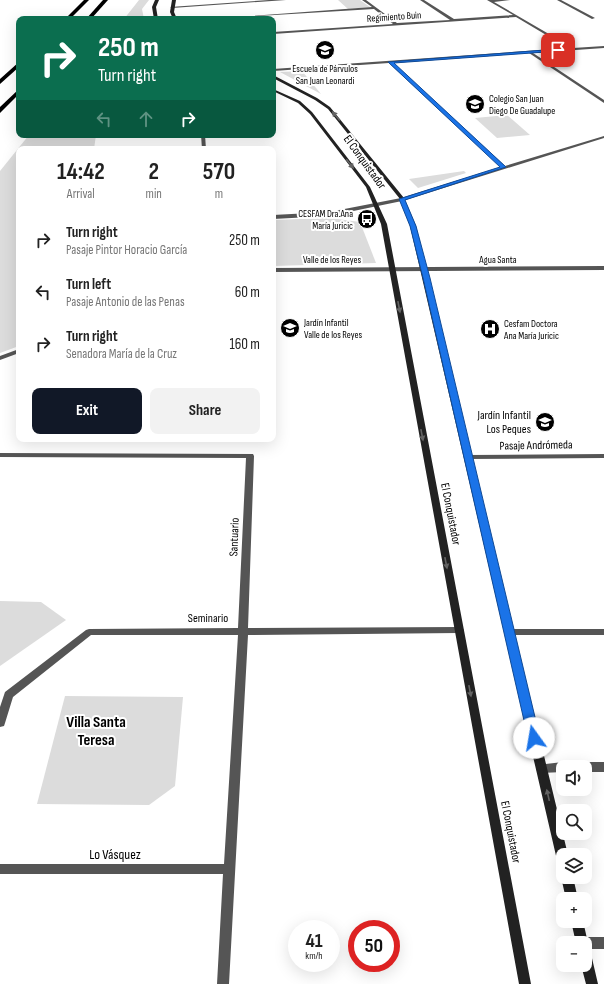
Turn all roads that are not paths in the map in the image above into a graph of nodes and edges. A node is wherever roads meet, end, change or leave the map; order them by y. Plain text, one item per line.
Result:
1 (87, 0) edge
2 (108, 0) edge
3 (158, 0) edge
4 (174, 0) edge
5 (284, 0) edge
6 (364, 0) edge
7 (422, 0) edge
8 (508, 0) edge
9 (559, 0) edge
10 (490, 1) edge
11 (172, 7) junction
12 (375, 8) junction
13 (70, 16) edge
14 (91, 16) edge
15 (156, 16) edge
16 (174, 16) edge
17 (258, 16) edge
18 (516, 16) junction
19 (593, 18) dead end
20 (453, 20) junction
21 (396, 24) junction
22 (276, 32) edge
23 (604, 46) edge
24 (572, 49) junction
25 (529, 52) junction
26 (390, 62) junction
27 (16, 67) edge
28 (276, 70) edge
29 (276, 78) edge
30 (0, 82) edge
31 (276, 91) edge
32 (16, 94) edge
33 (604, 102) edge
34 (0, 111) edge
35 (604, 137) edge
36 (503, 167) junction
37 (402, 199) junction
38 (376, 203) junction
39 (276, 217) edge
40 (604, 268) edge
41 (391, 269) junction
42 (424, 269) junction
43 (276, 270) edge
44 (16, 353) edge
45 (0, 358) edge
46 (0, 455) edge
47 (604, 456) edge
48 (468, 457) junction
49 (459, 630) junction
50 (244, 631) junction
51 (509, 632) junction
52 (604, 632) edge
53 (0, 724) edge
54 (556, 767) edge
55 (592, 767) edge
56 (604, 767) edge
57 (542, 768) junction
58 (560, 848) edge
59 (0, 869) edge
60 (230, 869) junction
61 (592, 943) edge
62 (604, 943) edge
63 (589, 972) edge
64 (223, 984) edge
65 (525, 984) edge
66 (592, 984) edge

1 - 13 highway
2 - 14 highway
3 - 15 main road
4 - 11 main road
5 - 11 street
6 - 12 street
7 - 20 street
8 - 10 street
9 - 19 street
10 - 18 street
11 - 16 main road
12 - 17 street
12 - 21 street
18 - 20 street, Regimiento Buin
18 - 24 street
20 - 21 street, Regimiento Buin
21 - 22 street, Regimiento Buin
23 - 24 street
24 - 25 street
25 - 26 street
25 - 33 street
26 - 28 street
26 - 36 street
27 - 30 highway
37 -> 29 main road, El Conquistador
31 -> 38 main road, El Conquistador
32 - 34 highway
35 - 36 street
36 - 37 street
37 - 38 street
37 - 42 main road, El Conquistador
38 - 39 street
38 - 41 main road, El Conquistador
40 - 42 street, Agua Santa
41 - 42 street, Agua Santa
41 - 43 street, Valle de los Reyes
41 -> 49 main road, El Conquistador
42 - 48 main road, El Conquistador
44 - 45 street
46 - 50 street, Santuario
47 - 48 street, Pasaje Andrómeda
48 - 51 main road, El Conquistador
49 - 50 street, Seminario
49 -> 65 main road, El Conquistador
50 - 53 street, Seminario
50 - 60 street, Santuario
51 - 52 street
51 - 57 main road, El Conquistador
54 - 57 street
55 - 56 street
58 -> 57 main road, El Conquistador
59 - 60 street, Lo Vásquez
60 - 64 street, Santuario
61 - 62 street
63 - 66 main road

